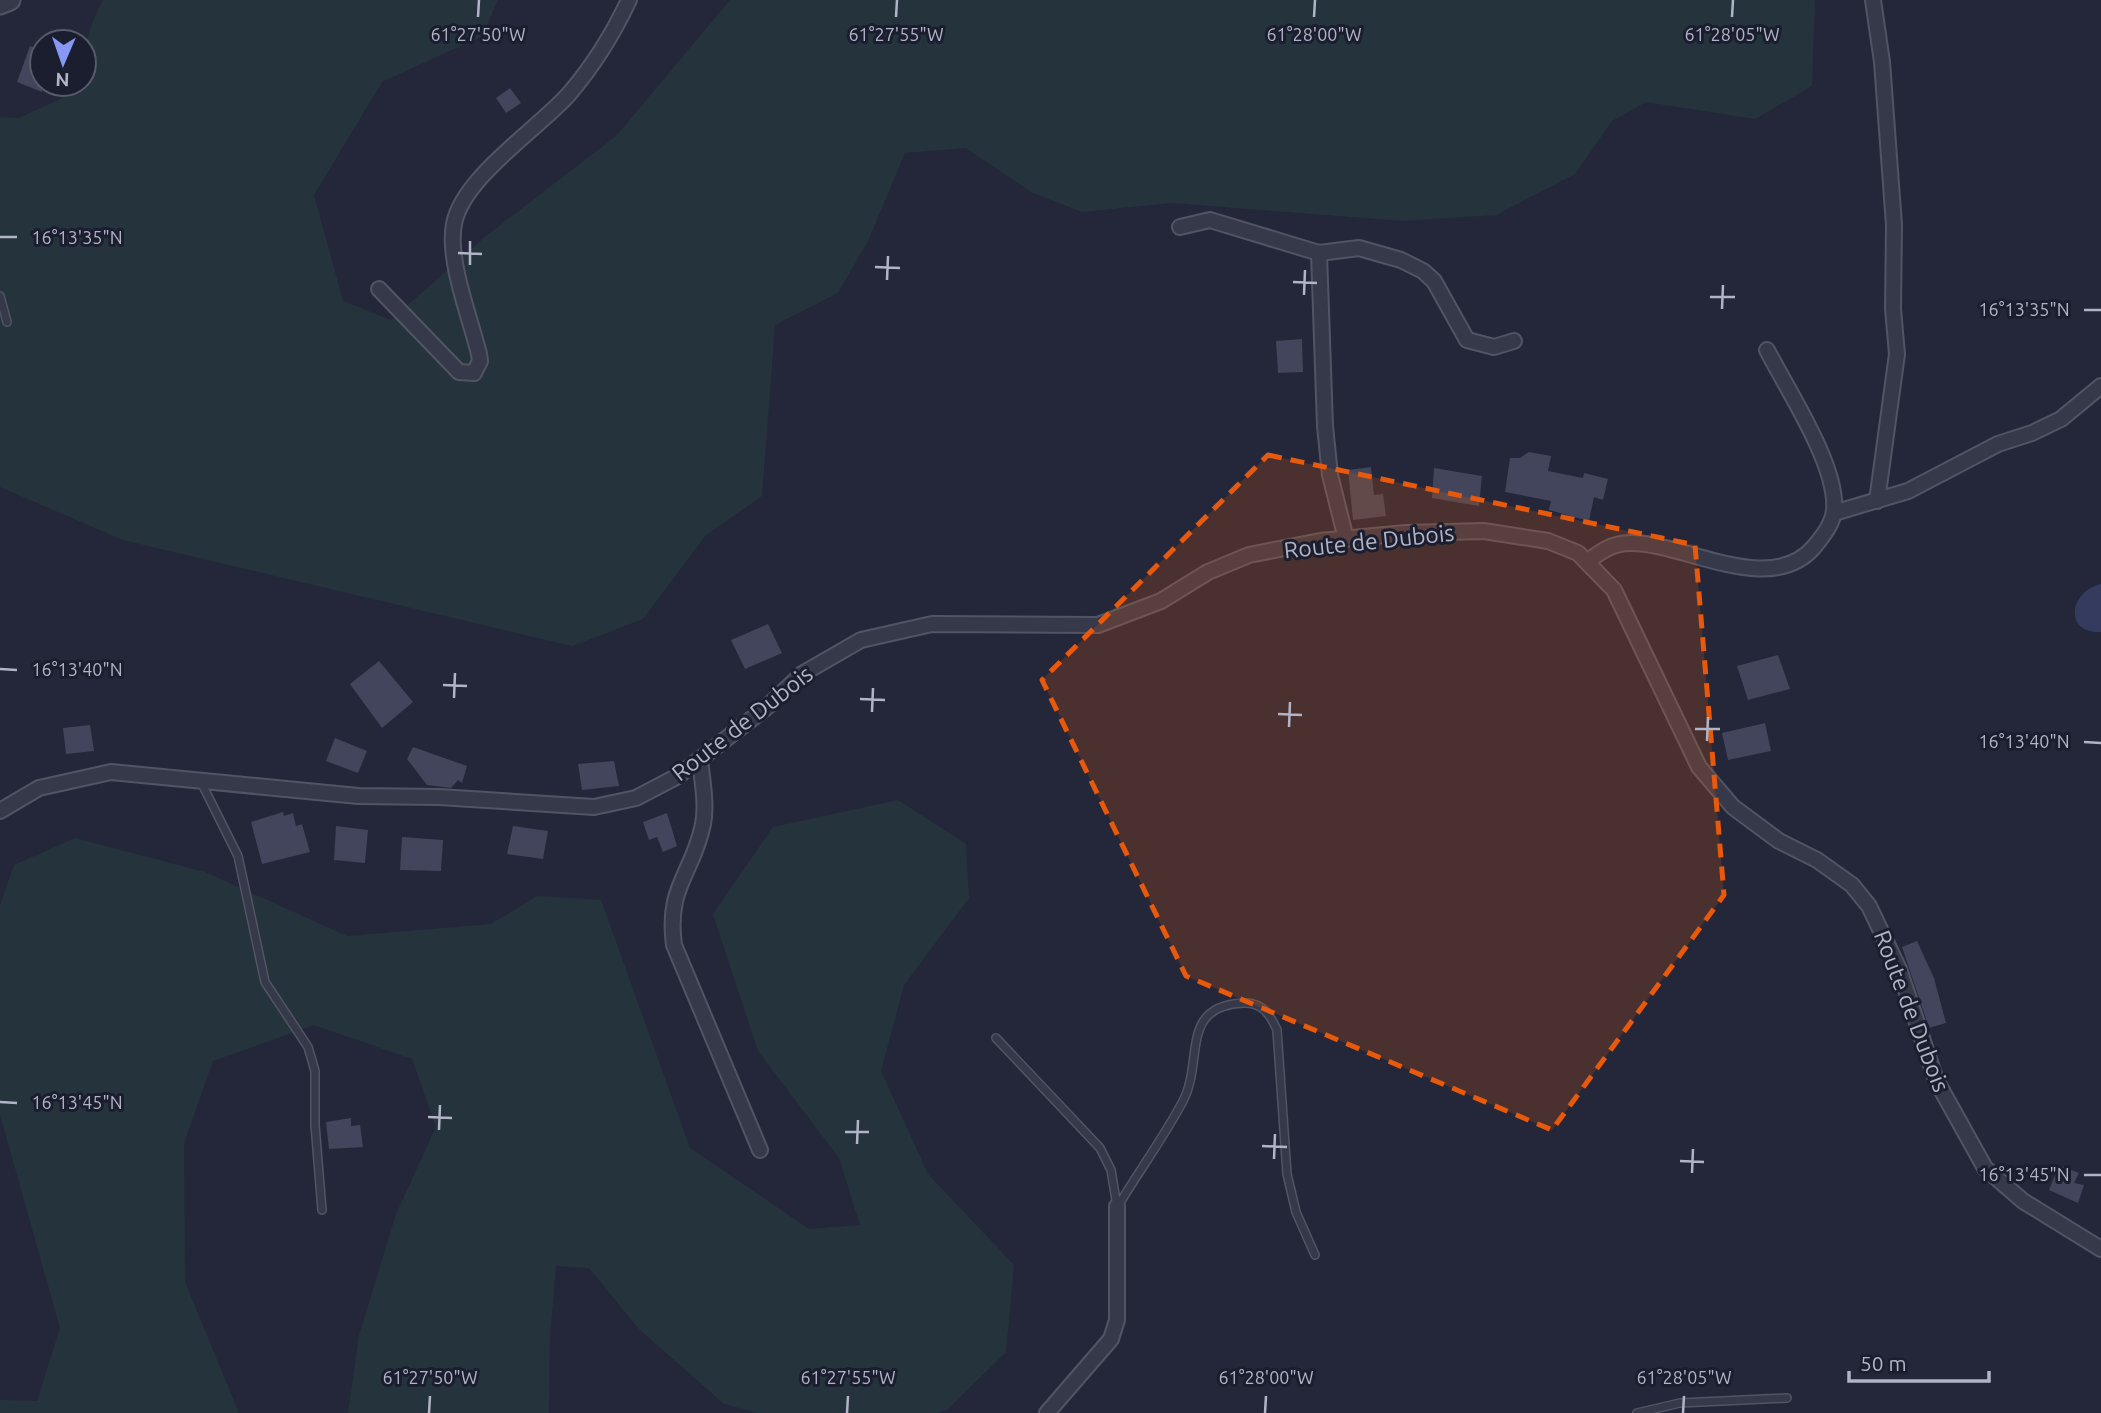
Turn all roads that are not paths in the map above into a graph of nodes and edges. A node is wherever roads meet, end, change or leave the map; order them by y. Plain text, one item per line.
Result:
1 (10, 0) edge
2 (629, 0) edge
3 (1873, 0) edge
4 (0, 4) edge
5 (1180, 227) dead end
6 (1319, 253) junction
7 (379, 289) dead end
8 (0, 296) edge
9 (7, 323) dead end
10 (1514, 341) dead end
11 (1767, 350) dead end
12 (2101, 386) edge
13 (1877, 501) junction
14 (1834, 513) junction
15 (1346, 539) junction
16 (1587, 562) junction
17 (700, 759) junction
18 (200, 781) junction
19 (0, 811) edge
20 (996, 1038) dead end
21 (760, 1150) dead end
22 (1117, 1206) junction
23 (322, 1210) dead end
24 (2101, 1248) edge
25 (1315, 1255) dead end
26 (1787, 1398) dead end
27 (1046, 1413) edge
28 (1637, 1413) edge

1 - 4 street
2 - 7 street
3 - 13 street
5 - 6 street
6 - 10 street
6 - 15 street
8 - 9 lane
11 - 14 street
12 - 13 street
13 - 14 street
14 - 16 street
15 - 16 street, Route de Dubois
15 - 17 street, Route de Dubois
16 - 24 street, Route de Dubois
17 - 18 street, Route de Dubois
17 - 21 street
18 - 19 street, Route de Dubois
18 - 23 lane
20 - 22 lane
22 - 25 lane
22 - 27 street
26 - 28 lane

